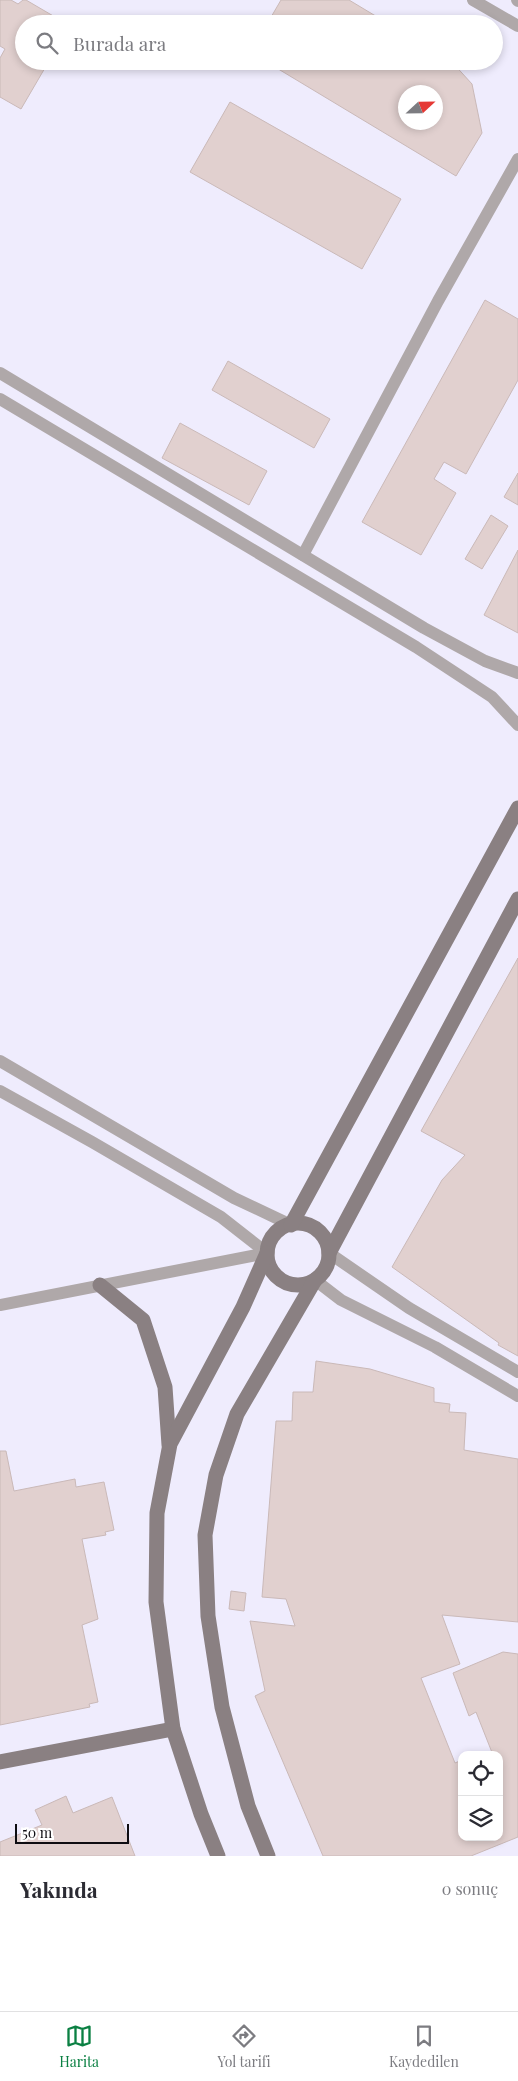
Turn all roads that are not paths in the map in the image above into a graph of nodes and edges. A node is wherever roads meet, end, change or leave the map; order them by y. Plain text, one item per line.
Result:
1 (473, 0) edge
2 (499, 15) edge
3 (503, 17) edge
4 (518, 26) edge
5 (518, 159) edge
6 (0, 373) edge
7 (0, 399) edge
8 (303, 555) junction
9 (518, 674) edge
10 (518, 725) edge
11 (518, 808) edge
12 (518, 900) edge
13 (0, 1061) edge
14 (0, 1091) edge
15 (290, 1224) junction
16 (267, 1253) junction
17 (329, 1253) junction
18 (315, 1280) junction
19 (100, 1286) junction
20 (0, 1305) edge
21 (518, 1372) edge
22 (518, 1396) edge
23 (170, 1448) junction
24 (172, 1729) junction
25 (0, 1762) edge
26 (218, 1856) edge
27 (268, 1856) edge

1 - 2 street
3 - 4 street
5 - 8 street
6 - 8 street
7 - 10 street
8 - 9 street
11 - 15 street
12 - 17 street
13 - 15 street
14 - 16 street
15 - 16 street
15 - 17 street
16 - 18 street
16 - 19 street
16 - 23 street
17 - 18 street
17 - 21 street
18 - 22 street
18 - 27 street
19 - 20 street
19 - 23 street
23 - 24 street
24 - 25 street
24 - 26 street

